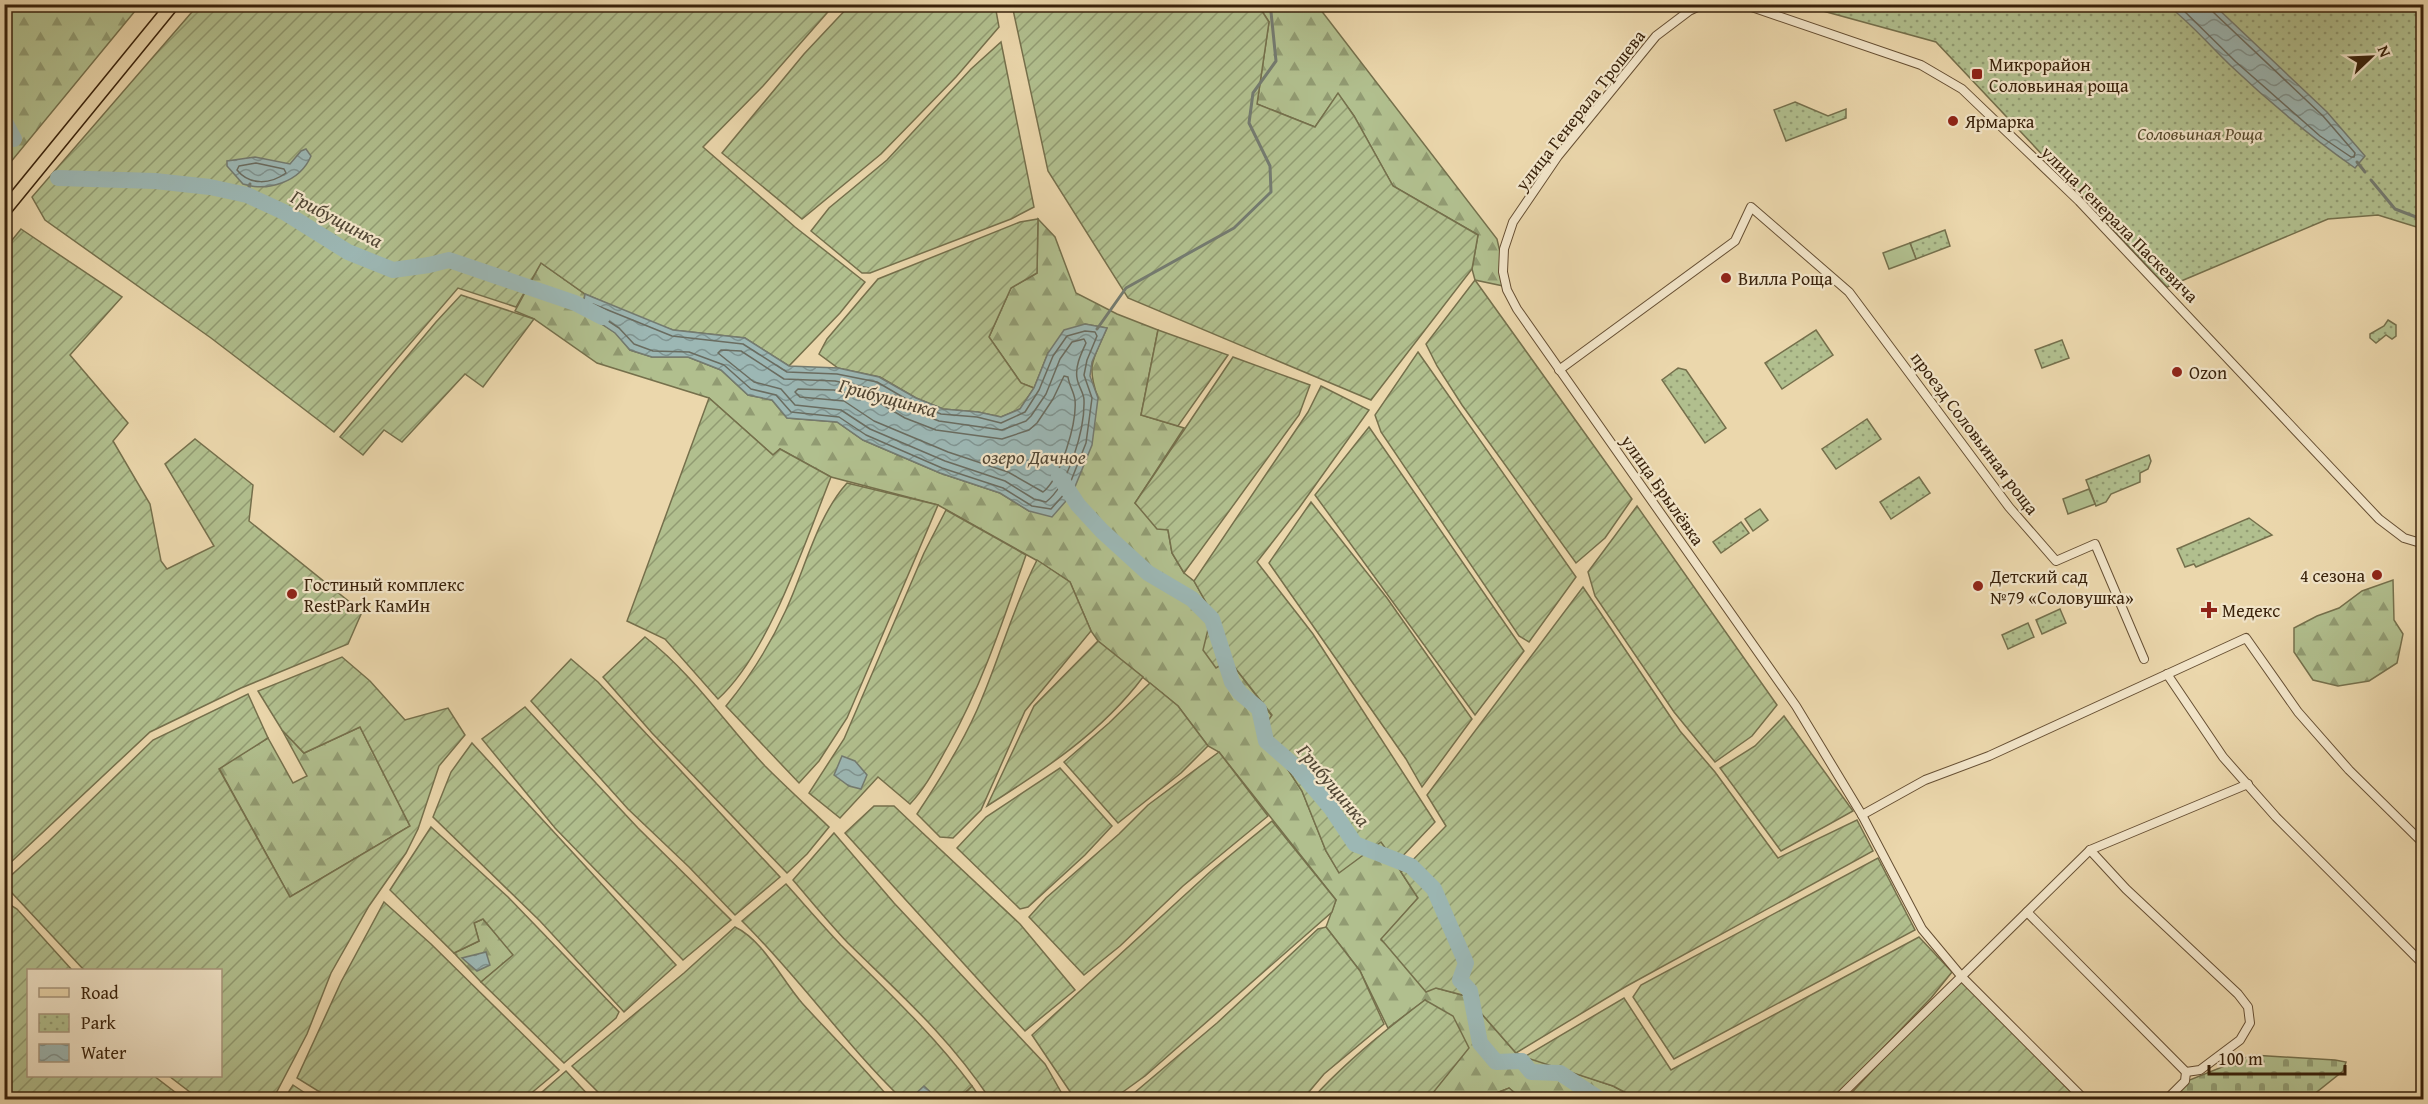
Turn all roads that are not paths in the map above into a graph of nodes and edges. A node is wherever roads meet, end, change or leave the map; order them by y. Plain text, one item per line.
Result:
1 (173, 4) edge
2 (1704, 4) edge
3 (1743, 4) edge
4 (4, 211) edge
5 (1507, 290) joint
6 (1559, 370) junction
7 (2424, 544) edge
8 (2144, 659) dead end
9 (2167, 674) junction
10 (2248, 784) junction
11 (1862, 815) junction
12 (2424, 844) edge
13 (2090, 850) junction
14 (2027, 912) junction
15 (2424, 965) edge
16 (1962, 976) junction
17 (2186, 1072) junction
18 (1836, 1100) edge
19 (2085, 1100) edge
20 (2166, 1100) edge

1 - 4 main road
2 - 5 street, улица Генерала Трошева
3 - 7 street, улица Генерала Паскевича
5 - 6 street, улица Брылёвка
6 - 8 street, проезд Соловьиная роща
6 - 11 street, улица Брылёвка
9 - 10 street
9 - 11 street
9 - 12 street
10 - 13 street
10 - 15 street
11 - 16 street, улица Брылёвка
13 - 14 street
13 - 17 street
14 - 16 street
14 - 17 street
16 - 18 street
16 - 19 street, улица Брылёвка
17 - 20 street

